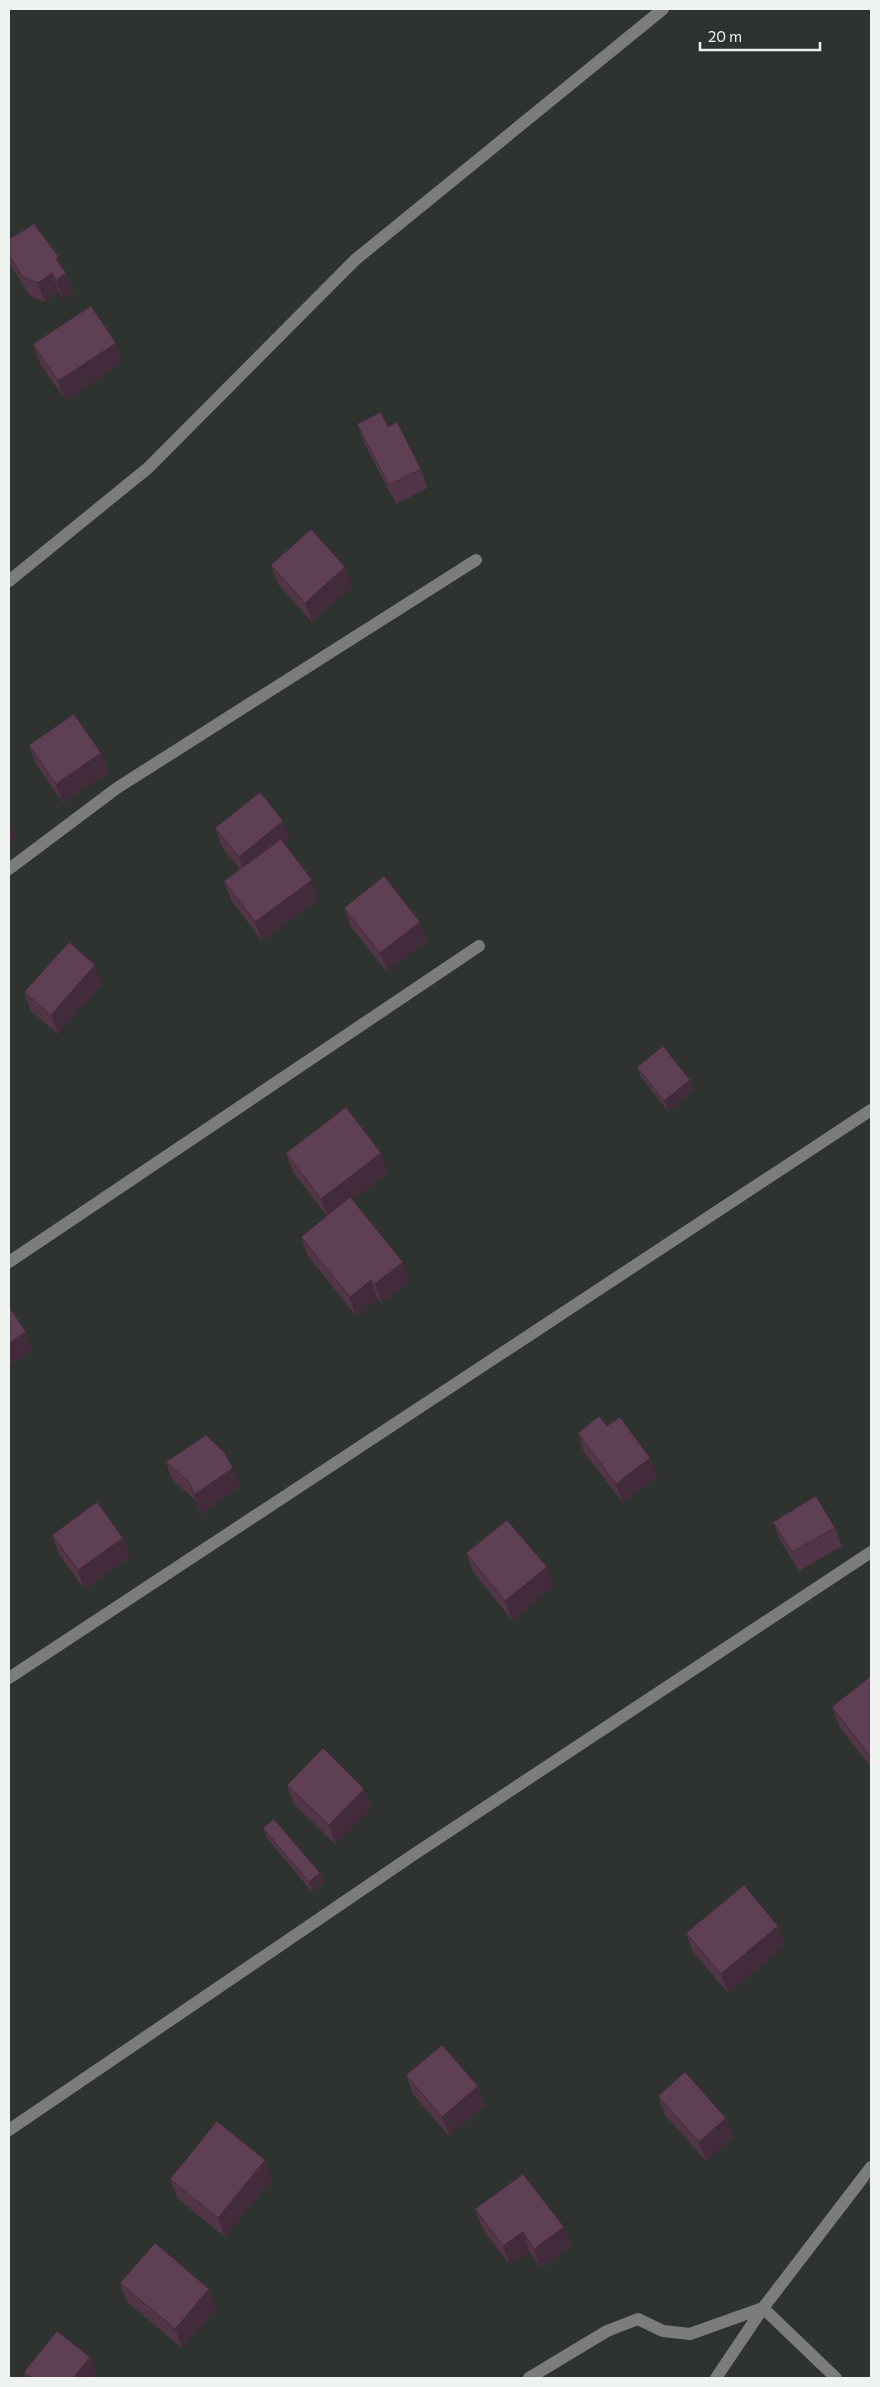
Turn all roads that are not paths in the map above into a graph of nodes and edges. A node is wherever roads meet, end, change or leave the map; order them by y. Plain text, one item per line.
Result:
1 (663, 9) edge
2 (476, 560) dead end
3 (9, 581) edge
4 (9, 870) edge
5 (479, 946) dead end
6 (871, 1110) edge
7 (9, 1262) edge
8 (871, 1552) edge
9 (9, 1678) edge
10 (9, 2130) edge
11 (871, 2167) edge
12 (763, 2308) junction
13 (529, 2378) edge
14 (716, 2378) edge
15 (836, 2378) edge

1 - 3 street
2 - 4 street
5 - 7 street
6 - 9 street
8 - 10 street
11 - 12 street
12 - 13 street
12 - 14 street
12 - 15 street

